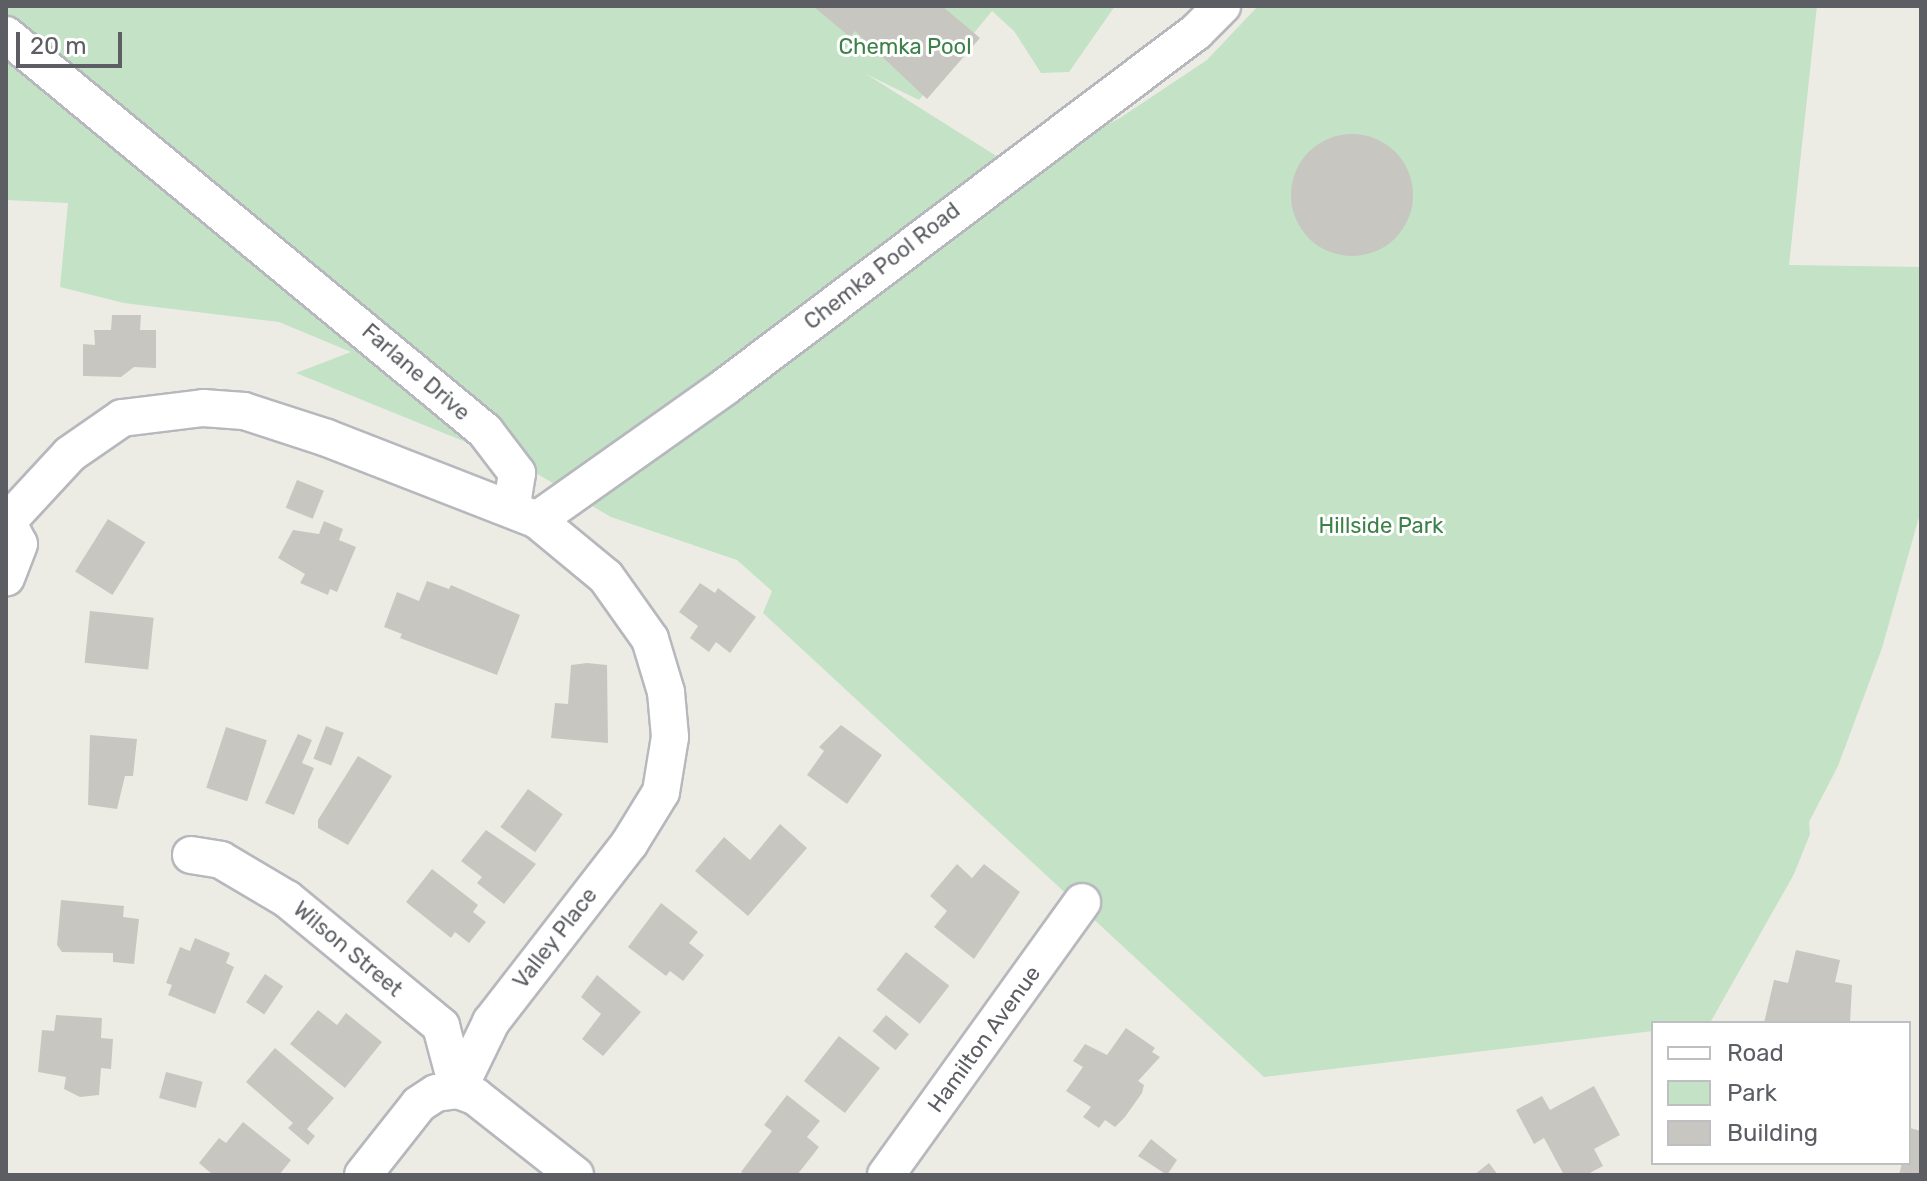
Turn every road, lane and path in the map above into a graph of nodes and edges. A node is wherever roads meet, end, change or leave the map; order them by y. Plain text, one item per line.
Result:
1 (1222, 6) edge
2 (6, 35) edge
3 (524, 514) junction
4 (7, 520) edge
5 (6, 578) edge
6 (191, 855) dead end
7 (1082, 902) dead end
8 (458, 1090) junction
9 (363, 1175) edge
10 (575, 1175) edge
11 (886, 1175) edge

1 - 3 street, Chemka Pool Road
2 - 3 street, Farlane Drive
3 - 4 street
3 - 8 street, Valley Place
4 - 5 street
6 - 8 street, Wilson Street
7 - 11 street, Hamilton Avenue
8 - 9 street
8 - 10 street

